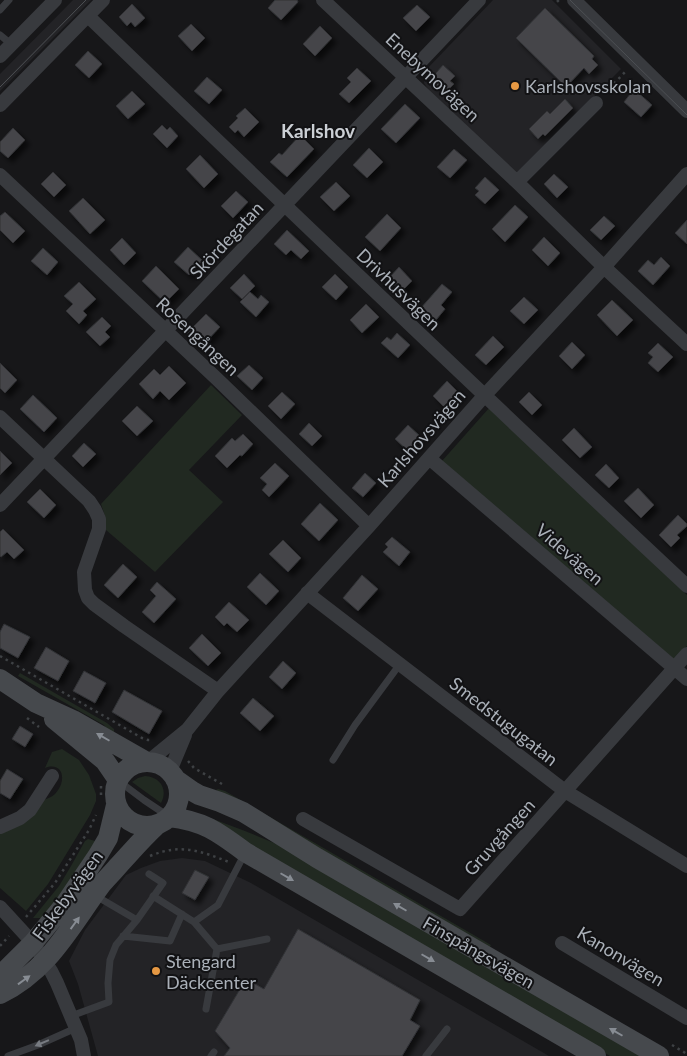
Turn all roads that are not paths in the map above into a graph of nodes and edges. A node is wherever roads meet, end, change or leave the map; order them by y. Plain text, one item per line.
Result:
1 (9, 0) edge
2 (55, 0) edge
3 (103, 0) edge
4 (323, 0) edge
5 (479, 0) edge
6 (584, 3) edge
7 (0, 10) edge
8 (88, 16) junction
9 (0, 34) edge
10 (11, 44) junction
11 (0, 56) edge
12 (406, 78) junction
13 (596, 103) road end
14 (0, 105) edge
15 (687, 111) edge
16 (687, 174) edge
17 (0, 175) edge
18 (517, 182) junction
19 (284, 206) junction
20 (604, 267) junction
21 (166, 331) junction
22 (687, 344) edge
23 (484, 396) junction
24 (0, 417) edge
25 (44, 458) junction
26 (429, 458) junction
27 (0, 505) edge
28 (369, 526) junction
29 (687, 586) edge
30 (307, 594) junction
31 (687, 654) edge
32 (400, 664) junction
33 (674, 668) junction
34 (0, 679) edge
35 (687, 679) edge
36 (218, 691) junction
37 (36, 703) junction
38 (176, 746) junction
39 (333, 760) dead end
40 (147, 761) junction
41 (52, 776) dead end
42 (109, 782) junction
43 (175, 782) junction
44 (565, 791) junction
45 (105, 806) junction
46 (303, 819) dead end
47 (156, 824) junction
48 (0, 827) edge
49 (241, 859) junction
50 (687, 866) edge
51 (149, 874) dead end
52 (98, 890) junction
53 (154, 896) junction
54 (0, 907) edge
55 (182, 914) junction
56 (137, 920) junction
57 (194, 922) junction
58 (123, 936) junction
59 (267, 939) dead end
60 (33, 943) junction
61 (562, 943) dead end
62 (217, 949) junction
63 (46, 961) junction
64 (0, 974) edge
65 (0, 994) edge
66 (206, 1009) dead end
67 (687, 1018) edge
68 (73, 1022) junction
69 (447, 1029) dead end
70 (8, 1056) edge
71 (84, 1056) edge
72 (426, 1056) edge
73 (596, 1056) edge
74 (658, 1056) edge

1 - 7 lane
2 - 10 street
3 - 8 street
4 - 12 street, Enebymovägen
5 - 12 street, Skördegatan
6 - 15 street
8 - 14 street
8 - 19 street, Drivhusvägen
9 - 10 lane
10 - 11 street
12 - 18 street, Enebymovägen
12 - 19 street, Skördegatan
13 - 18 street
16 - 20 street, Karlshovsvägen
17 - 21 street, Rosengången
18 - 20 street, Enebymovägen
19 - 21 street, Skördegatan
19 - 23 street, Drivhusvägen
20 - 22 street, Enebymovägen
20 - 23 street, Karlshovsvägen
21 - 25 street, Skördegatan
21 - 28 street, Rosengången
23 - 26 street, Karlshovsvägen
23 - 29 street, Drivhusvägen
24 - 25 street
25 - 27 street, Skördegatan
25 - 36 street
26 - 28 street, Karlshovsvägen
26 - 33 street, Videvägen
28 - 30 street, Karlshovsvägen
30 - 32 street, Smedstugugatan
30 - 36 street, Karlshovsvägen
31 - 33 street, Gruvgången
32 - 39 lane
32 - 44 street, Smedstugugatan
33 - 35 street, Videvägen
33 - 44 street, Gruvgången
34 - 37 main road, Finspångsvägen
36 - 38 street, Karlshovsvägen
40 -> 37 main road, Finspångsvägen
37 - 42 main road, Finspångsvägen
38 - 40 street, Karlshovsvägen
38 - 43 street, Karlshovsvägen
40 - 42 main road
40 - 43 main road, Finspångsvägen
41 - 48 street
42 - 45 main road
42 - 47 lane
43 - 47 main road
74 -> 43 main road, Finspångsvägen
44 - 46 street, Gruvgången
44 - 50 street, Smedstugugatan
45 - 47 main road, Finspångsvägen
45 - 60 main road, Fiskebyvägen
47 - 49 main road, Finspångsvägen
47 - 52 main road, Fiskebyvägen
49 - 57 lane
49 -> 73 main road, Finspångsvägen
51 - 53 lane
52 - 56 lane
63 -> 52 main road, Fiskebyvägen
53 - 55 lane
53 - 56 lane
54 - 60 street
55 - 57 lane
55 - 58 lane
56 - 58 lane
57 - 62 lane
58 - 68 lane
59 - 62 lane
60 - 63 street
60 - 64 main road, Fiskebyvägen
61 - 67 street, Kanonvägen
62 - 66 lane
65 -> 63 main road, Fiskebyvägen
63 - 68 street
68 -> 70 lane
68 - 71 street
69 - 72 lane

